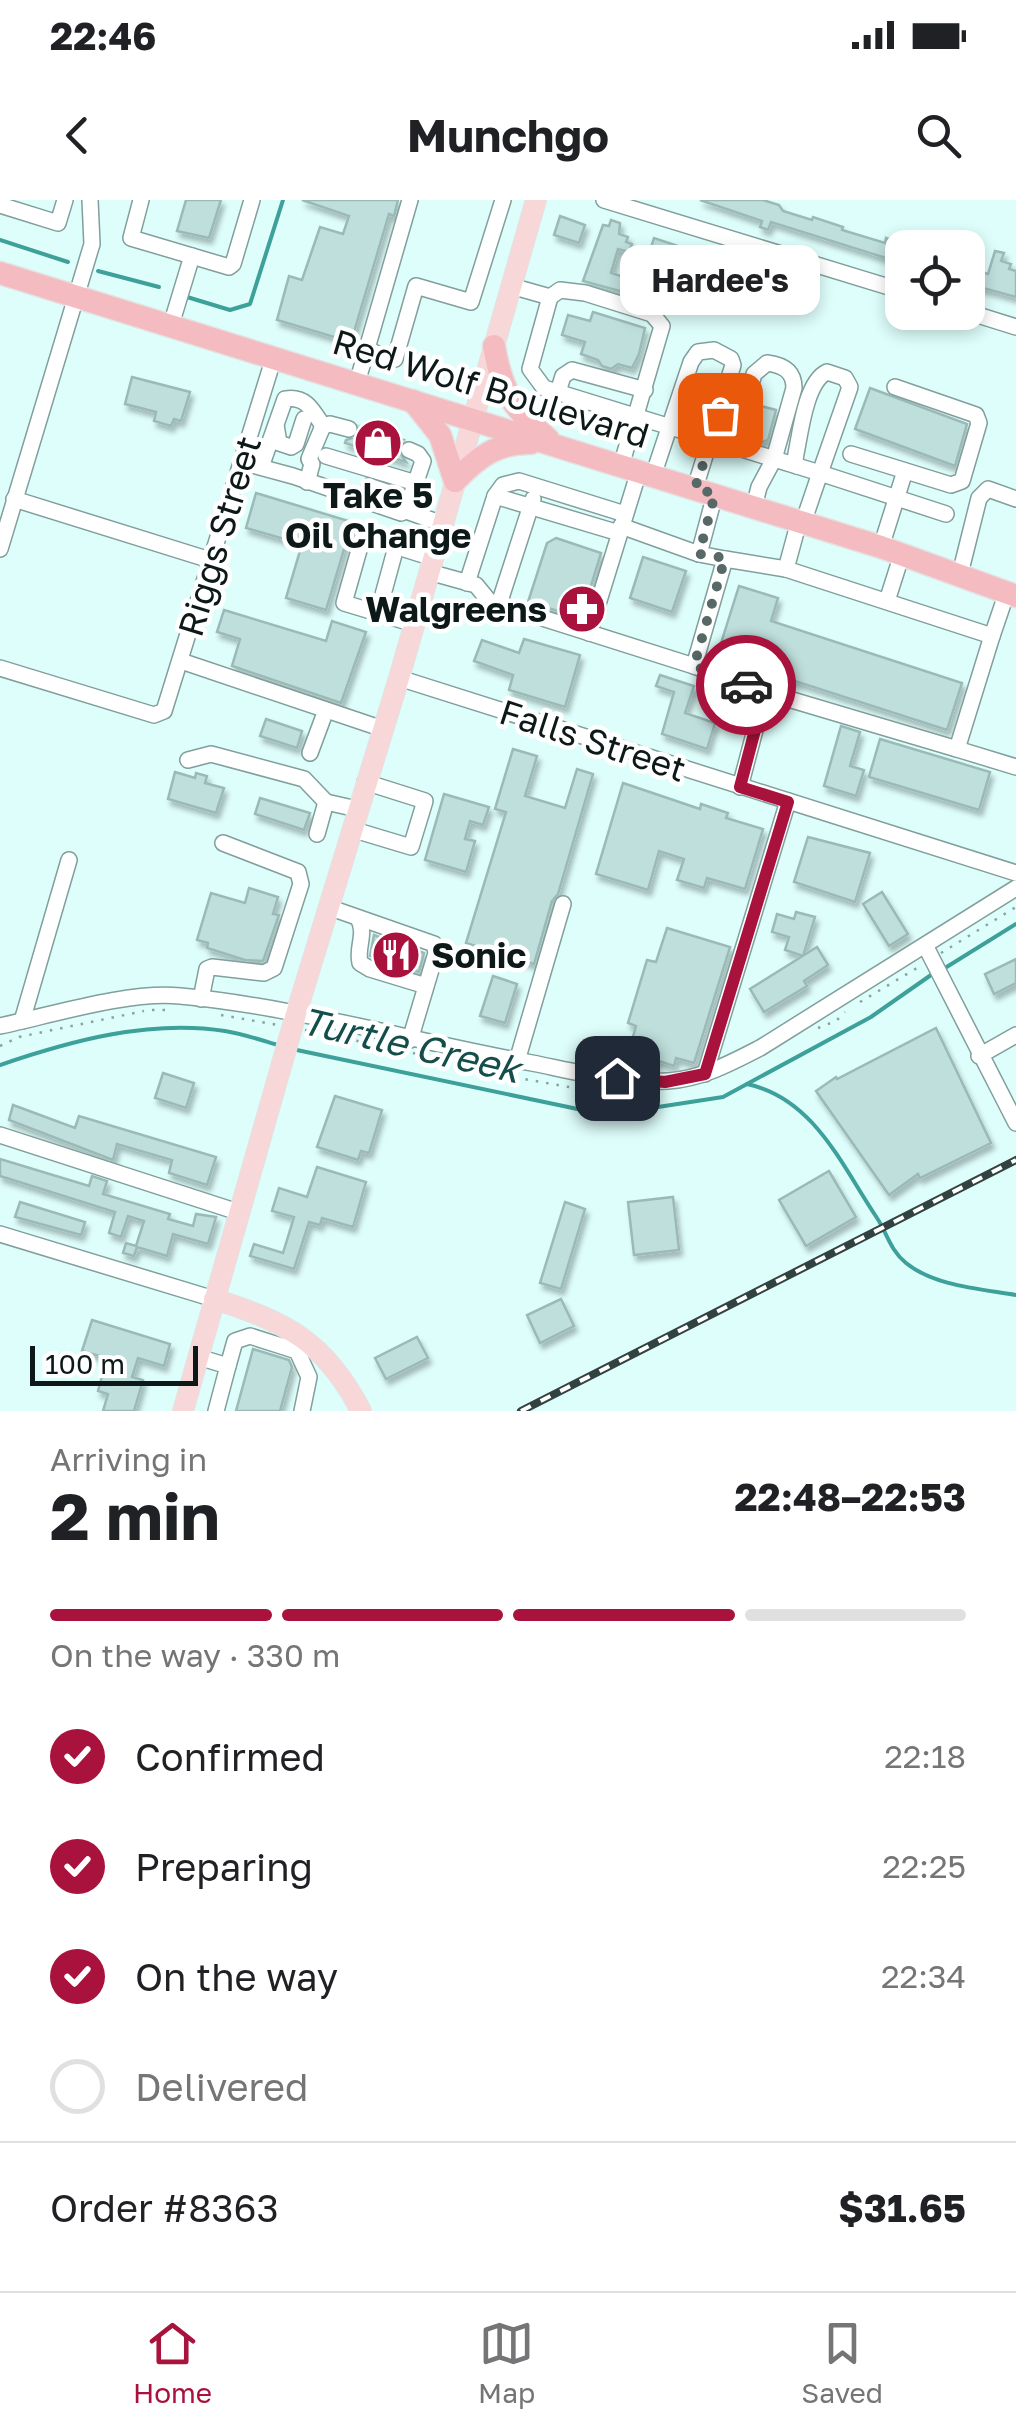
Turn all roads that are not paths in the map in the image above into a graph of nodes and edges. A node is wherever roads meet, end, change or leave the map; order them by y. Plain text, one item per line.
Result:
1 (64, 200) edge
2 (90, 200) edge
3 (141, 200) edge
4 (252, 200) edge
5 (410, 200) edge
6 (604, 200) edge
7 (502, 201) edge
8 (0, 206) edge
9 (534, 206) edge
10 (192, 256) junction
11 (482, 266) junction
12 (0, 272) edge
13 (388, 278) junction
14 (513, 281) junction
15 (416, 286) junction
16 (885, 286) edge
17 (77, 296) junction
18 (550, 297) junction
19 (985, 317) edge
20 (170, 325) junction
21 (1016, 327) edge
22 (494, 346) junction
23 (366, 350) junction
24 (274, 358) junction
25 (314, 370) junction
26 (357, 383) junction
27 (895, 387) dead end
28 (644, 390) junction
29 (558, 392) junction
30 (413, 401) junction
31 (636, 416) junction
32 (312, 418) junction
33 (473, 419) junction
34 (670, 426) junction
35 (276, 430) junction
36 (349, 430) tunnel mouth
37 (712, 440) junction
38 (554, 445) junction
39 (733, 446) junction
40 (409, 450) dead end
41 (851, 454) dead end
42 (774, 459) junction
43 (319, 460) junction
44 (241, 462) junction
45 (798, 466) junction
46 (262, 467) junction
47 (638, 471) junction
48 (905, 471) junction
49 (820, 473) junction
50 (300, 479) junction
51 (455, 481) junction
52 (369, 486) junction
53 (537, 487) junction
54 (705, 492) junction
55 (404, 496) junction
56 (495, 496) junction
57 (896, 497) junction
58 (14, 499) junction
59 (1016, 499) edge
60 (530, 507) junction
61 (754, 507) junction
62 (946, 514) dead end
63 (801, 522) junction
64 (443, 524) junction
65 (622, 525) junction
66 (396, 547) junction
67 (0, 549) edge
68 (891, 551) junction
69 (699, 554) junction
70 (725, 558) junction
71 (210, 560) junction
72 (431, 565) junction
73 (786, 569) junction
74 (960, 574) junction
75 (467, 583) junction
76 (1012, 594) edge
77 (887, 600) junction
78 (498, 604) junction
79 (378, 613) junction
80 (414, 624) junction
81 (589, 632) junction
82 (992, 636) junction
83 (180, 661) junction
84 (694, 666) junction
85 (0, 668) edge
86 (398, 678) junction
87 (765, 692) junction
88 (326, 710) junction
89 (383, 730) junction
90 (957, 749) junction
91 (310, 753) dead end
92 (188, 760) dead end
93 (1016, 766) edge
94 (366, 782) junction
95 (740, 787) junction
96 (326, 802) junction
97 (788, 802) junction
98 (354, 819) junction
99 (317, 834) dead end
100 (222, 843) dead end
101 (69, 860) dead end
102 (1016, 873) edge
103 (1016, 888) edge
104 (563, 904) dead end
105 (328, 907) junction
106 (358, 918) junction
107 (926, 947) junction
108 (426, 986) junction
109 (200, 998) junction
110 (296, 1014) junction
111 (22, 1021) junction
112 (0, 1026) edge
113 (1016, 1035) edge
114 (410, 1040) junction
115 (980, 1056) junction
116 (518, 1061) junction
117 (705, 1074) junction
118 (1016, 1123) edge
119 (0, 1136) edge
120 (238, 1212) junction
121 (0, 1234) edge
122 (214, 1298) junction
123 (278, 1321) junction
124 (272, 1343) junction
125 (198, 1358) junction
126 (228, 1366) junction
127 (183, 1411) edge
128 (216, 1411) edge
129 (302, 1411) edge
130 (361, 1411) edge

1 - 8 street
2 - 17 street
3 - 10 street
4 - 10 street
5 - 13 street
6 - 16 street
7 - 9 street
7 - 11 street
9 - 14 main road
10 - 20 street
11 - 14 street
11 - 15 street
12 - 17 highway, Red Wolf Boulevard
13 - 15 street
13 - 23 street
14 - 18 street
14 - 22 main road
15 - 23 street
17 - 20 highway, Red Wolf Boulevard
17 - 58 street
18 - 28 street
18 - 29 street
19 - 21 street
20 - 24 highway, Red Wolf Boulevard
22 - 33 main road
22 - 38 highway
23 - 26 street
24 - 25 highway, Red Wolf Boulevard
24 - 44 street, Riggs Street
25 - 26 highway, Red Wolf Boulevard
25 - 32 street
26 - 30 highway, Red Wolf Boulevard
27 - 48 street
28 - 29 street
28 - 31 street
29 - 31 street
30 - 33 highway, Red Wolf Boulevard
30 - 51 highway
31 - 34 street
31 - 47 street
32 - 35 street
32 - 35 street
32 - 36 street
32 - 43 street
32 - 50 street
33 - 38 highway, Red Wolf Boulevard
33 - 51 main road
34 - 37 street
34 - 37 street
34 - 47 street
35 - 46 street
37 - 39 street
37 - 54 street
38 - 47 highway, Red Wolf Boulevard
38 - 51 highway
39 - 42 street
39 - 42 street
40 - 55 street
41 - 48 street
42 - 45 street
42 - 61 street
43 - 50 street
43 - 52 street
44 - 46 street
44 - 71 street, Riggs Street
45 - 49 street
45 - 49 street
46 - 50 street
47 - 54 highway, Red Wolf Boulevard
47 - 65 street
48 - 57 street
49 - 57 street
49 - 63 street
50 - 52 street
51 - 64 main road
52 - 55 street
52 - 55 street
52 - 55 street
53 - 56 street
53 - 60 street
53 - 65 street
54 - 61 highway, Red Wolf Boulevard
54 - 69 street
55 - 64 street
56 - 60 street
56 - 75 street
57 - 62 street
57 - 68 street
58 - 67 street
58 - 71 street
59 - 74 street
60 - 65 street
60 - 78 street
61 - 63 highway, Red Wolf Boulevard
63 - 68 highway, Red Wolf Boulevard
63 - 73 street
64 - 72 main road
65 - 69 street
65 - 81 street
66 - 72 street
66 - 79 street
66 - 79 street
68 - 74 highway, Red Wolf Boulevard
68 - 77 street
69 - 70 street
70 - 73 street
70 - 84 street
71 - 83 street, Riggs Street
72 - 75 street
72 - 80 main road
73 - 77 street
74 - 76 highway, Red Wolf Boulevard
75 - 78 street
76 - 82 street
77 - 82 street
78 - 81 street
79 - 80 street
80 - 86 main road
81 - 84 street
82 - 90 street
83 - 85 street, Riggs Street
83 - 88 street
84 - 87 street
86 - 89 main road
86 - 95 street, Falls Street
87 - 90 street
87 - 95 street
88 - 89 street
88 - 91 street
89 - 94 main road
90 - 93 street
92 - 96 street
94 - 98 main road
94 - 98 street
95 - 97 street, Falls Street
96 - 98 street
96 - 99 street
97 - 102 street, Falls Street
97 - 117 street
98 - 105 main road
100 - 109 street
101 - 111 street
103 - 107 street
104 - 116 street
105 - 106 street
105 - 110 main road
106 - 108 street
106 - 108 street
107 - 115 street
107 - 117 street
108 - 114 street
109 - 110 street
109 - 111 street
110 - 114 street
110 - 120 main road
111 - 112 street
113 - 115 street
114 - 116 street
115 - 118 street
116 - 117 street
119 - 120 street
120 - 122 main road
121 - 122 street
122 - 123 main road
122 - 125 main road
123 - 124 street
123 - 130 main road
124 - 126 street
124 - 129 street
125 - 126 street
125 - 127 main road
126 - 128 street

